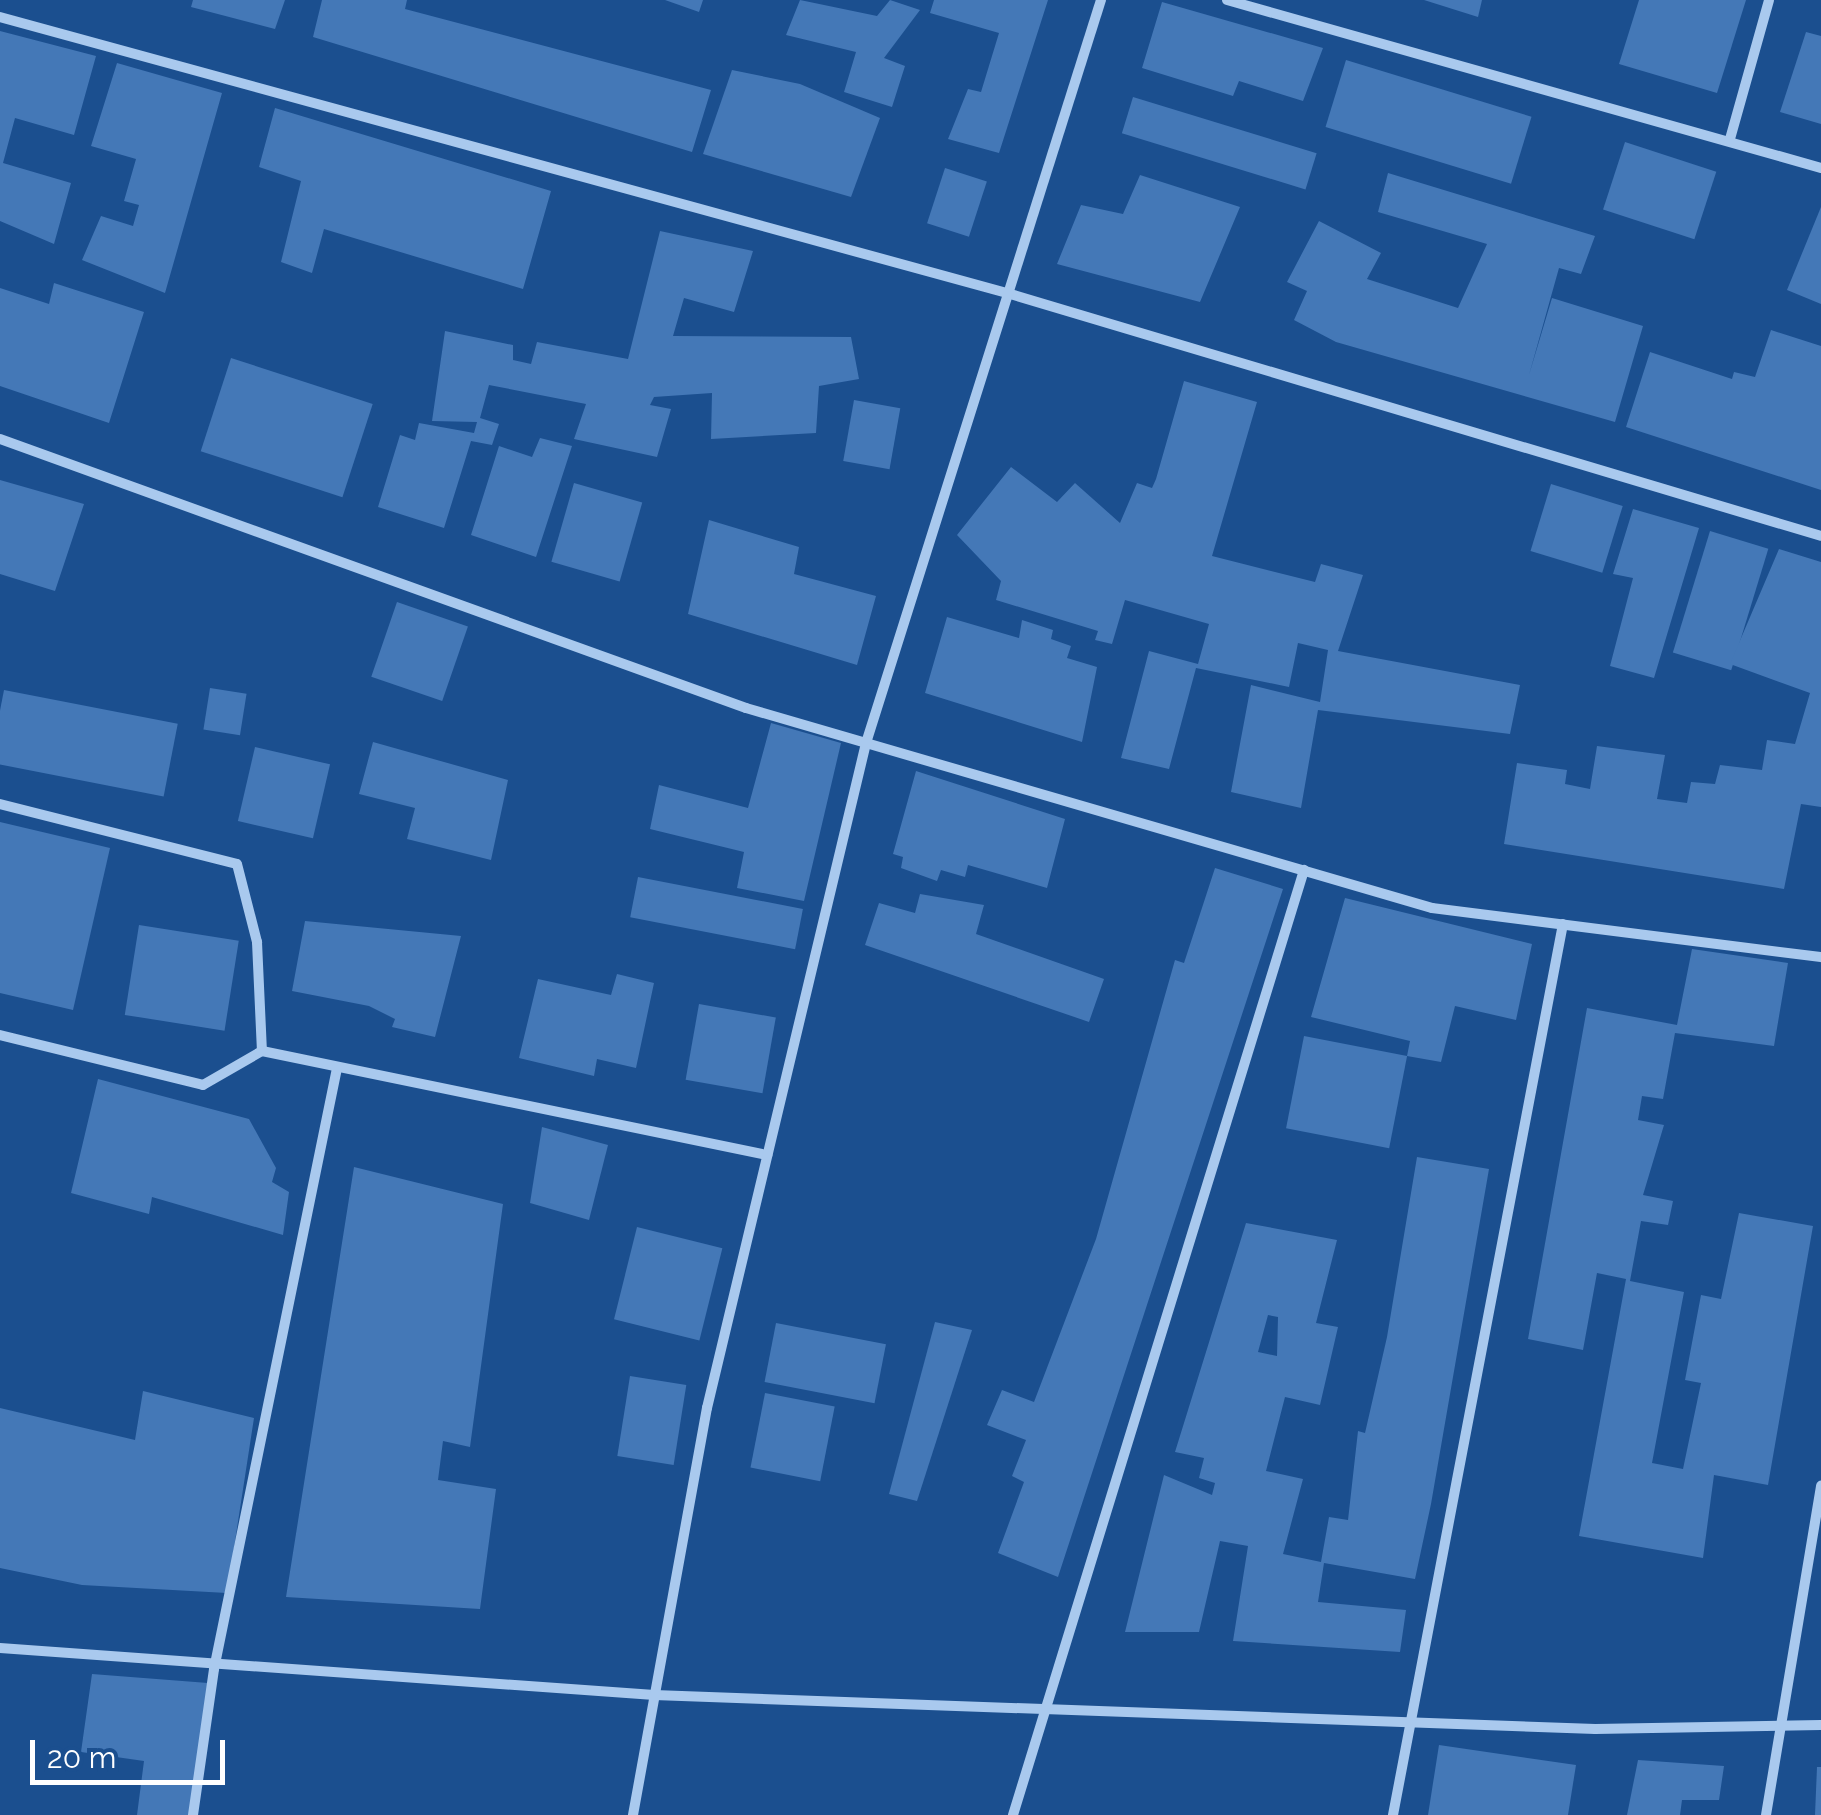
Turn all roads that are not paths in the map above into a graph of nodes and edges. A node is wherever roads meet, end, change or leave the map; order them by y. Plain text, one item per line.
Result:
1 (1102, 0) edge
2 (1226, 0) edge
3 (1769, 0) edge
4 (0, 16) edge
5 (1730, 139) junction
6 (1821, 168) edge
7 (1007, 292) junction
8 (0, 439) edge
9 (1821, 536) edge
10 (866, 743) junction
11 (0, 804) edge
12 (1304, 870) junction
13 (1564, 924) junction
14 (1821, 957) edge
15 (0, 1036) edge
16 (262, 1051) junction
17 (337, 1068) junction
18 (767, 1154) junction
19 (1821, 1486) edge
20 (0, 1648) edge
21 (214, 1669) junction
22 (654, 1696) junction
23 (1041, 1709) junction
24 (1414, 1722) junction
25 (1788, 1723) junction
26 (1821, 1725) edge
27 (193, 1815) edge
28 (633, 1815) edge
29 (1014, 1815) edge
30 (1394, 1815) edge
31 (1766, 1815) edge

1 - 7 street
2 - 5 street
3 - 5 street
4 - 7 street
5 - 6 street
7 - 9 street
7 - 10 street
8 - 10 street
10 - 12 street
10 - 18 street
11 - 16 street
12 - 13 street
12 - 23 street
13 - 14 street
13 - 24 street
15 - 16 street
16 - 17 street
17 - 18 street
17 - 21 street
18 - 22 street
19 - 25 street
20 - 21 street
21 - 22 street
21 - 27 street
22 - 23 street
22 - 28 street
23 - 24 street
23 - 29 street
24 - 25 street
24 - 30 street
25 - 26 street
25 - 31 street

